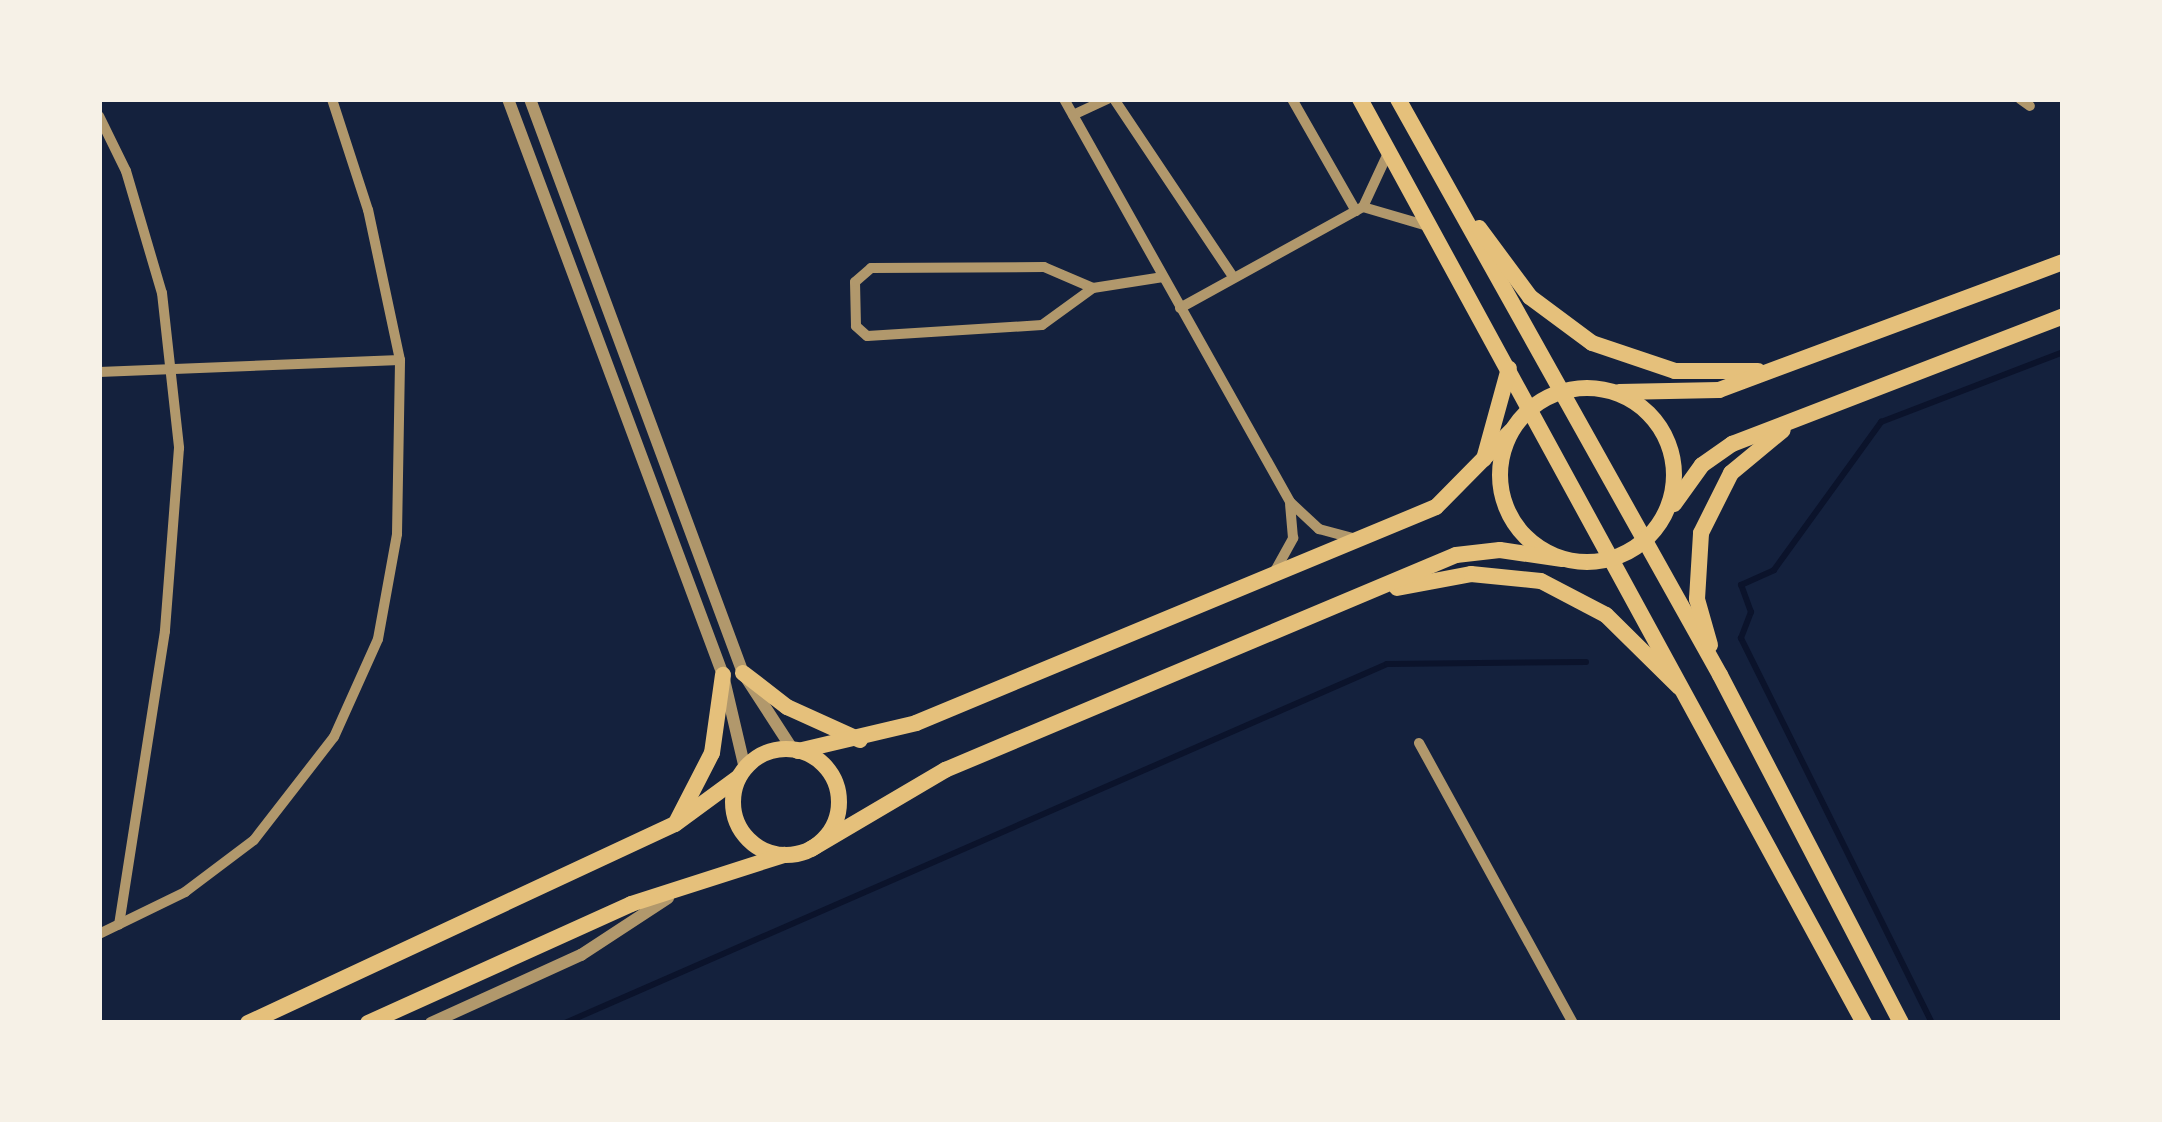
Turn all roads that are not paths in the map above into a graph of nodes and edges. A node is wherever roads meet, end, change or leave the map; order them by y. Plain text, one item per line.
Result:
1 (332, 99) edge
2 (508, 99) edge
3 (530, 99) edge
4 (1064, 99) edge
5 (1110, 99) edge
6 (1292, 99) edge
7 (1360, 99) edge
8 (1398, 99) edge
9 (1073, 115) junction
10 (99, 116) edge
11 (1389, 151) junction
12 (1436, 171) junction
13 (1360, 209) junction
14 (1433, 230) junction
15 (2063, 262) edge
16 (1163, 277) junction
17 (1233, 277) junction
18 (1094, 287) junction
19 (1180, 308) junction
20 (2063, 316) edge
21 (400, 360) junction
22 (1509, 368) junction
23 (176, 371) junction
24 (1771, 371) junction
25 (99, 372) edge
26 (1560, 392) junction
27 (1613, 392) junction
28 (1532, 406) junction
29 (1789, 425) junction
30 (1511, 431) junction
31 (1482, 466) junction
32 (1290, 502) junction
33 (1663, 519) junction
34 (1356, 539) junction
35 (1644, 542) junction
36 (1616, 558) junction
37 (1562, 559) junction
38 (1274, 573) junction
39 (1355, 596) junction
40 (743, 673) junction
41 (722, 675) junction
42 (1720, 675) junction
43 (1694, 703) junction
44 (861, 740) junction
45 (1419, 743) dead end
46 (796, 750) junction
47 (742, 773) junction
48 (675, 824) junction
49 (811, 849) junction
50 (784, 855) junction
51 (696, 878) junction
52 (118, 924) junction
53 (99, 934) edge
54 (248, 1023) edge
55 (368, 1023) edge
56 (431, 1023) edge
57 (1573, 1023) edge
58 (1864, 1023) edge
59 (1901, 1023) edge

1 - 21 street
2 - 41 street
3 - 40 street
4 - 9 street
5 - 9 street
5 - 17 street
6 - 13 street
7 - 11 highway
8 - 12 highway
9 - 16 street
10 - 23 street
11 - 13 street
11 - 14 highway
12 - 24 highway
12 - 26 highway
13 - 14 street
13 - 17 street
14 - 22 highway
15 - 24 highway
16 - 18 street
16 - 19 street
17 - 19 street
18 - 18 street
19 - 32 street
20 - 29 highway
21 - 23 street
21 - 52 street
22 - 28 highway
22 - 31 highway
23 - 25 street
23 - 52 street
24 - 27 highway
26 - 27 highway
26 - 28 highway
26 - 35 highway
27 - 33 highway
28 - 30 highway
28 - 36 highway
29 - 33 highway
29 - 42 highway
30 - 31 highway
30 - 37 highway
31 - 34 highway
32 - 34 street
32 - 38 street
33 - 35 highway
34 - 38 highway
35 - 36 highway
35 - 42 highway
36 - 37 highway
36 - 43 highway
37 - 39 highway
38 - 44 highway
39 - 43 highway
39 - 49 highway
40 - 44 highway
40 - 46 street
41 - 47 street
41 - 48 highway
42 - 59 highway
43 - 58 highway
44 - 46 highway
45 - 57 street
46 - 47 highway
46 - 49 highway
47 - 48 highway
47 - 50 highway
48 - 54 highway
49 - 50 highway
50 - 51 highway
51 - 55 highway
51 - 56 street
52 - 53 street

